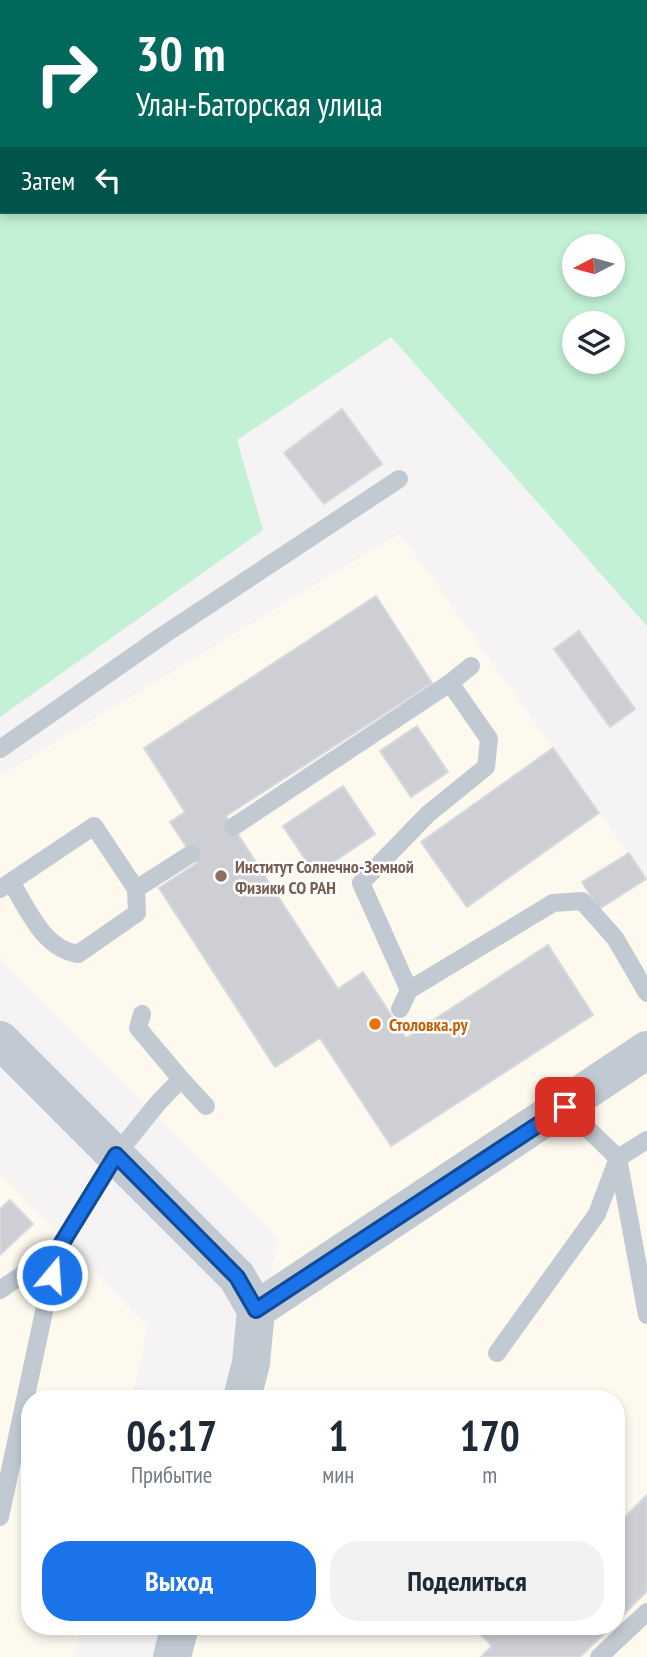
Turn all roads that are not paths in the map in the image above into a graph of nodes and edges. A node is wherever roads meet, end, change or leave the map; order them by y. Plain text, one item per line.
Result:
1 (399, 479) dead end
2 (471, 666) dead end
3 (450, 683) junction
4 (0, 749) edge
5 (233, 827) dead end
6 (191, 854) dead end
7 (5, 886) edge
8 (136, 889) junction
9 (409, 990) junction
10 (647, 993) edge
11 (400, 1009) dead end
12 (142, 1014) dead end
13 (0, 1040) edge
14 (647, 1050) edge
15 (181, 1080) junction
16 (206, 1106) dead end
17 (565, 1107) junction
18 (647, 1140) edge
19 (116, 1155) junction
20 (618, 1158) junction
21 (57, 1251) junction
22 (0, 1290) edge
23 (256, 1310) junction
24 (647, 1315) edge
25 (497, 1353) dead end
26 (27, 1390) edge
27 (244, 1390) edge
28 (21, 1419) edge
29 (0, 1517) edge
30 (647, 1612) edge
31 (625, 1633) edge
32 (178, 1635) edge
33 (622, 1635) edge
34 (172, 1657) edge
35 (599, 1657) edge

1 - 4 lane
2 - 3 lane
3 - 5 lane
3 - 9 lane
6 - 8 lane
7 - 8 lane
7 - 8 lane
9 - 10 lane
9 - 11 lane
12 - 15 lane
13 - 19 street
14 - 17 street
15 - 16 lane
15 - 19 lane
17 - 20 lane
17 - 23 street
18 - 20 lane
19 - 21 lane
19 - 23 street
20 - 24 lane
20 - 25 lane
21 - 22 lane
21 - 26 lane
23 - 27 street
28 - 29 lane
30 - 31 lane
32 - 34 street
33 - 35 lane

